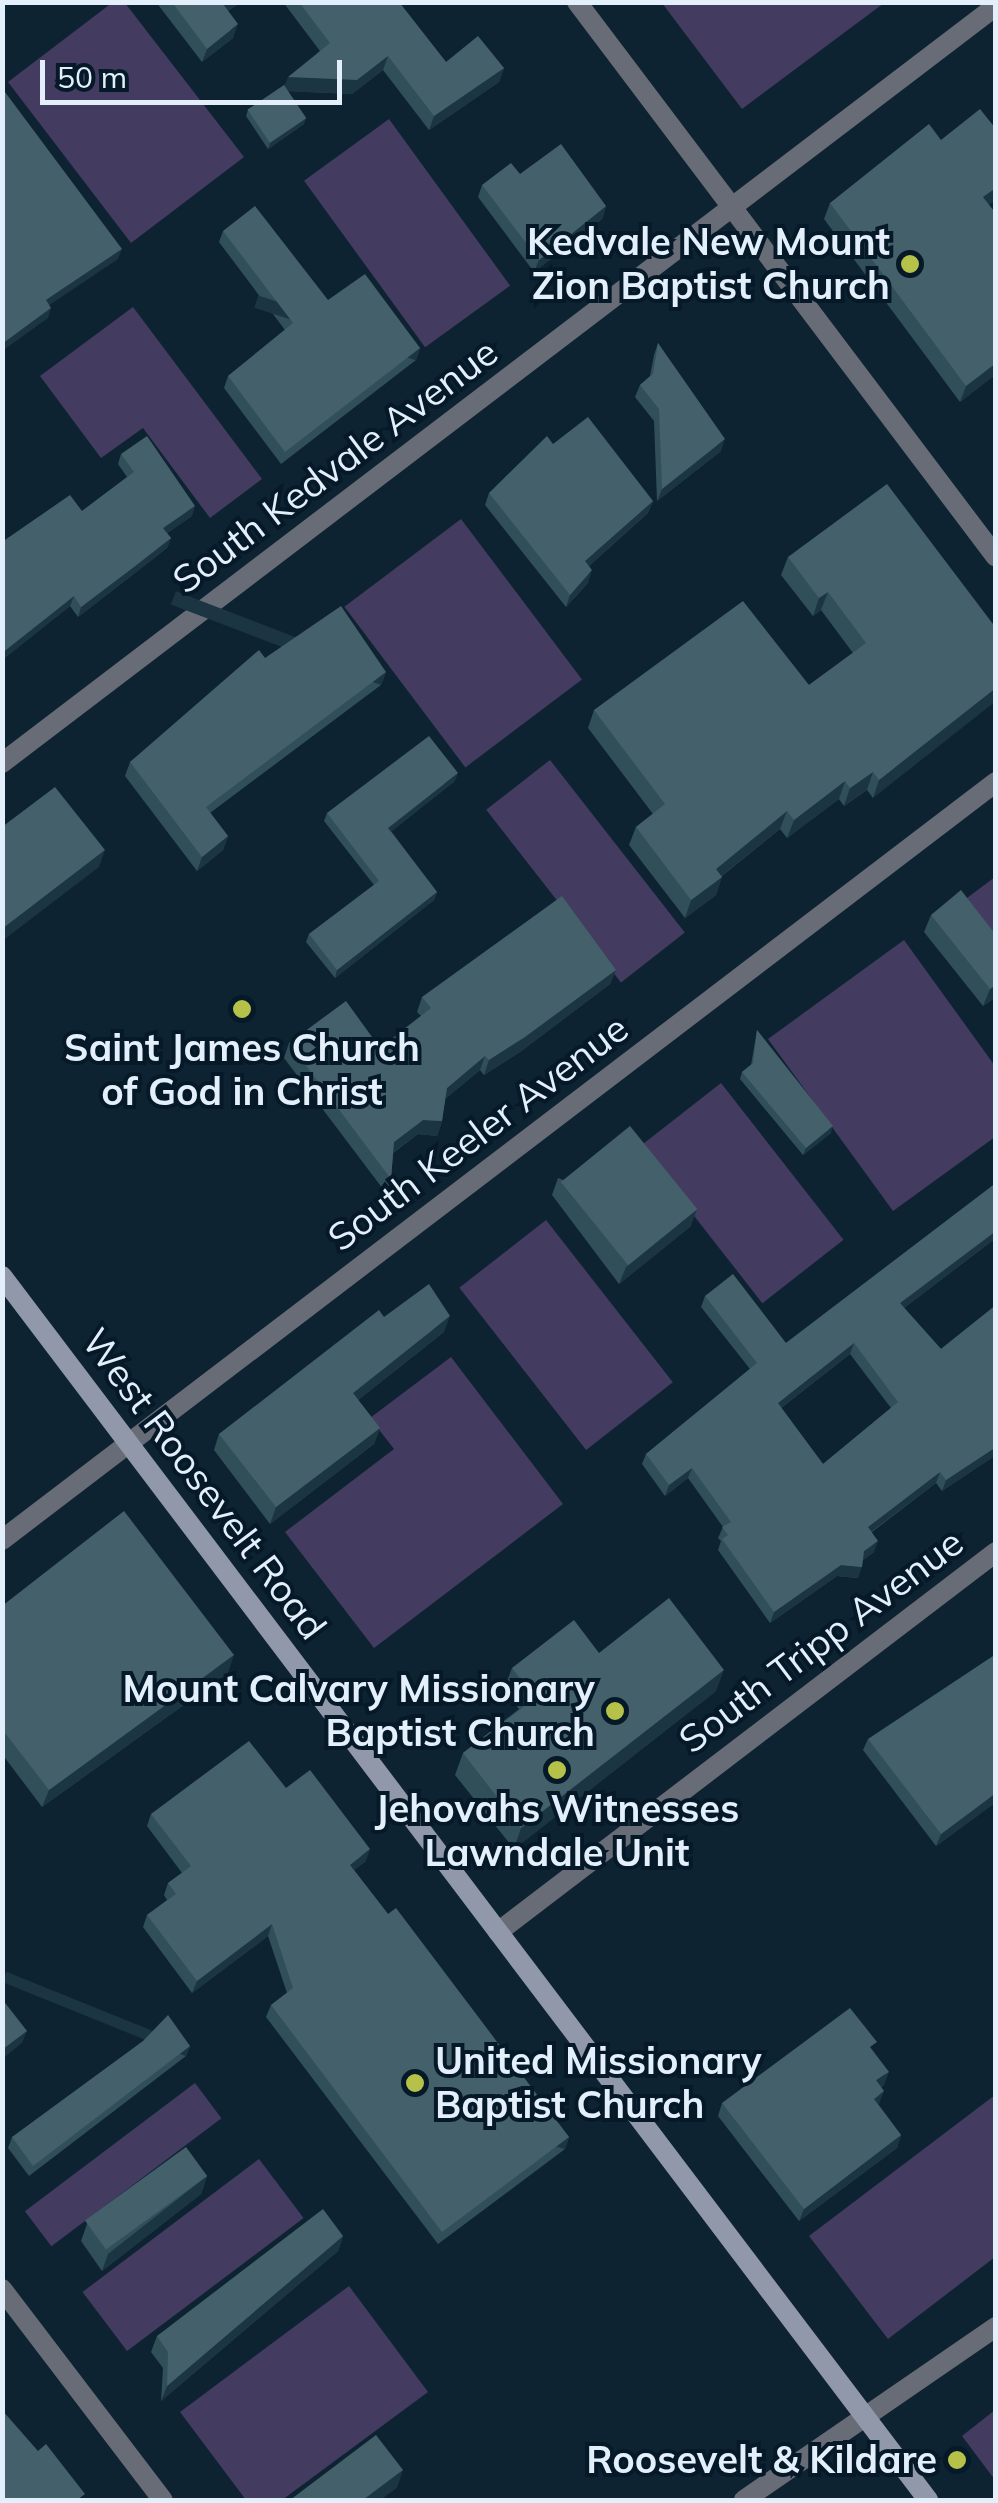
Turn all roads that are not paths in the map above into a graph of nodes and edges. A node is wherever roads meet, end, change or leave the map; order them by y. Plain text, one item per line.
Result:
1 (577, 2) edge
2 (996, 6) edge
3 (732, 208) junction
4 (996, 557) edge
5 (2, 763) edge
6 (996, 782) edge
7 (2, 1276) edge
8 (129, 1444) junction
9 (2, 1540) edge
10 (996, 1552) edge
11 (498, 1932) junction
12 (2, 2289) edge
13 (996, 2327) edge
14 (866, 2418) junction
15 (163, 2500) edge
16 (744, 2500) edge
17 (928, 2500) edge

1 - 3 street
2 - 3 street, South Kedvale Avenue
3 - 4 street
3 - 5 street, South Kedvale Avenue
6 - 8 street, South Keeler Avenue
7 - 8 main road, West Roosevelt Road
8 - 9 street, South Keeler Avenue
8 - 11 main road, West Roosevelt Road
10 - 11 street, South Tripp Avenue
11 - 14 main road, West Roosevelt Road
12 - 15 street
13 - 14 street
14 - 16 street
14 - 17 main road, West Roosevelt Road

